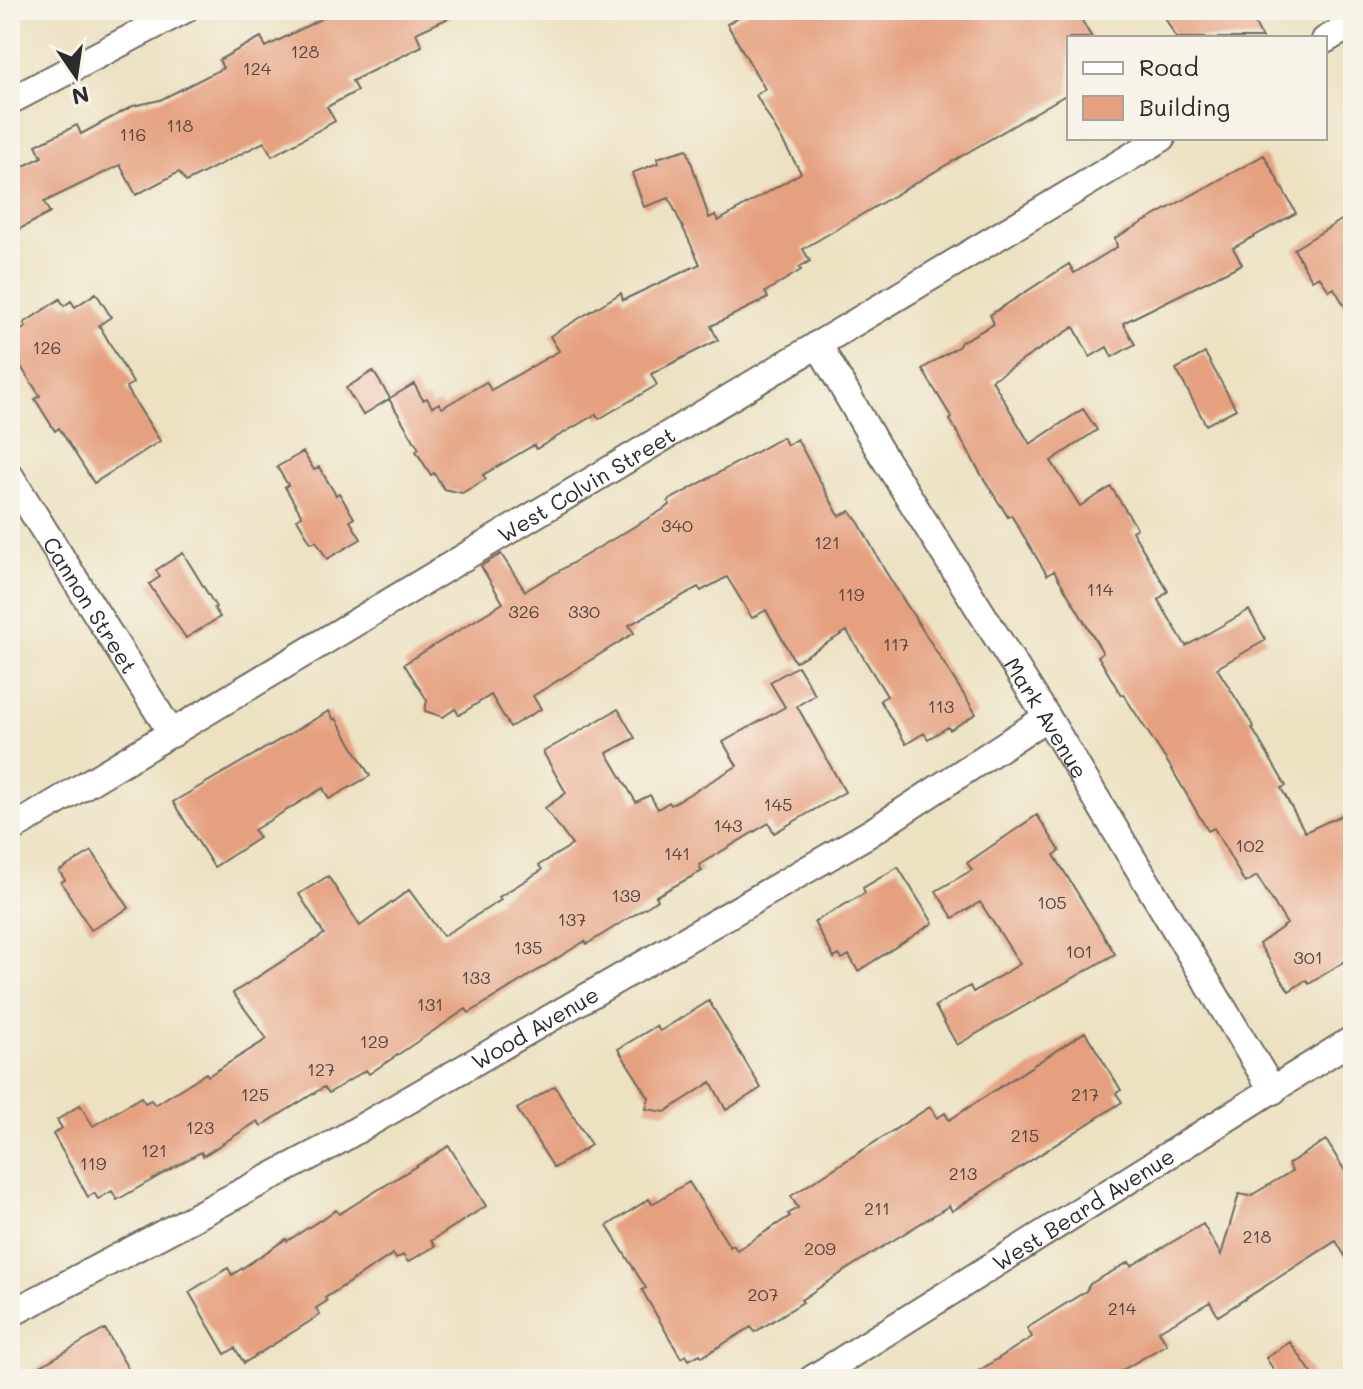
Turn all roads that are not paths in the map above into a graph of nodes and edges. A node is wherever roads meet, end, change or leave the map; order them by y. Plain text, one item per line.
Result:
1 (184, 10) edge
2 (1353, 24) edge
3 (1327, 39) edge
4 (10, 101) edge
5 (1159, 140) edge
6 (818, 344) junction
7 (10, 476) edge
8 (1047, 717) junction
9 (172, 734) junction
10 (10, 830) edge
11 (1353, 1039) edge
12 (1273, 1091) junction
13 (10, 1314) edge
14 (812, 1379) edge

1 - 4 street
2 - 3 street
5 - 6 street, West Colvin Street
6 - 8 street, Mark Avenue
6 - 9 street, West Colvin Street
7 - 9 street, Cannon Street
8 - 12 street, Mark Avenue
8 - 13 street, Wood Avenue
9 - 10 street, West Colvin Street
11 - 12 street, West Beard Avenue
12 - 14 street, West Beard Avenue

